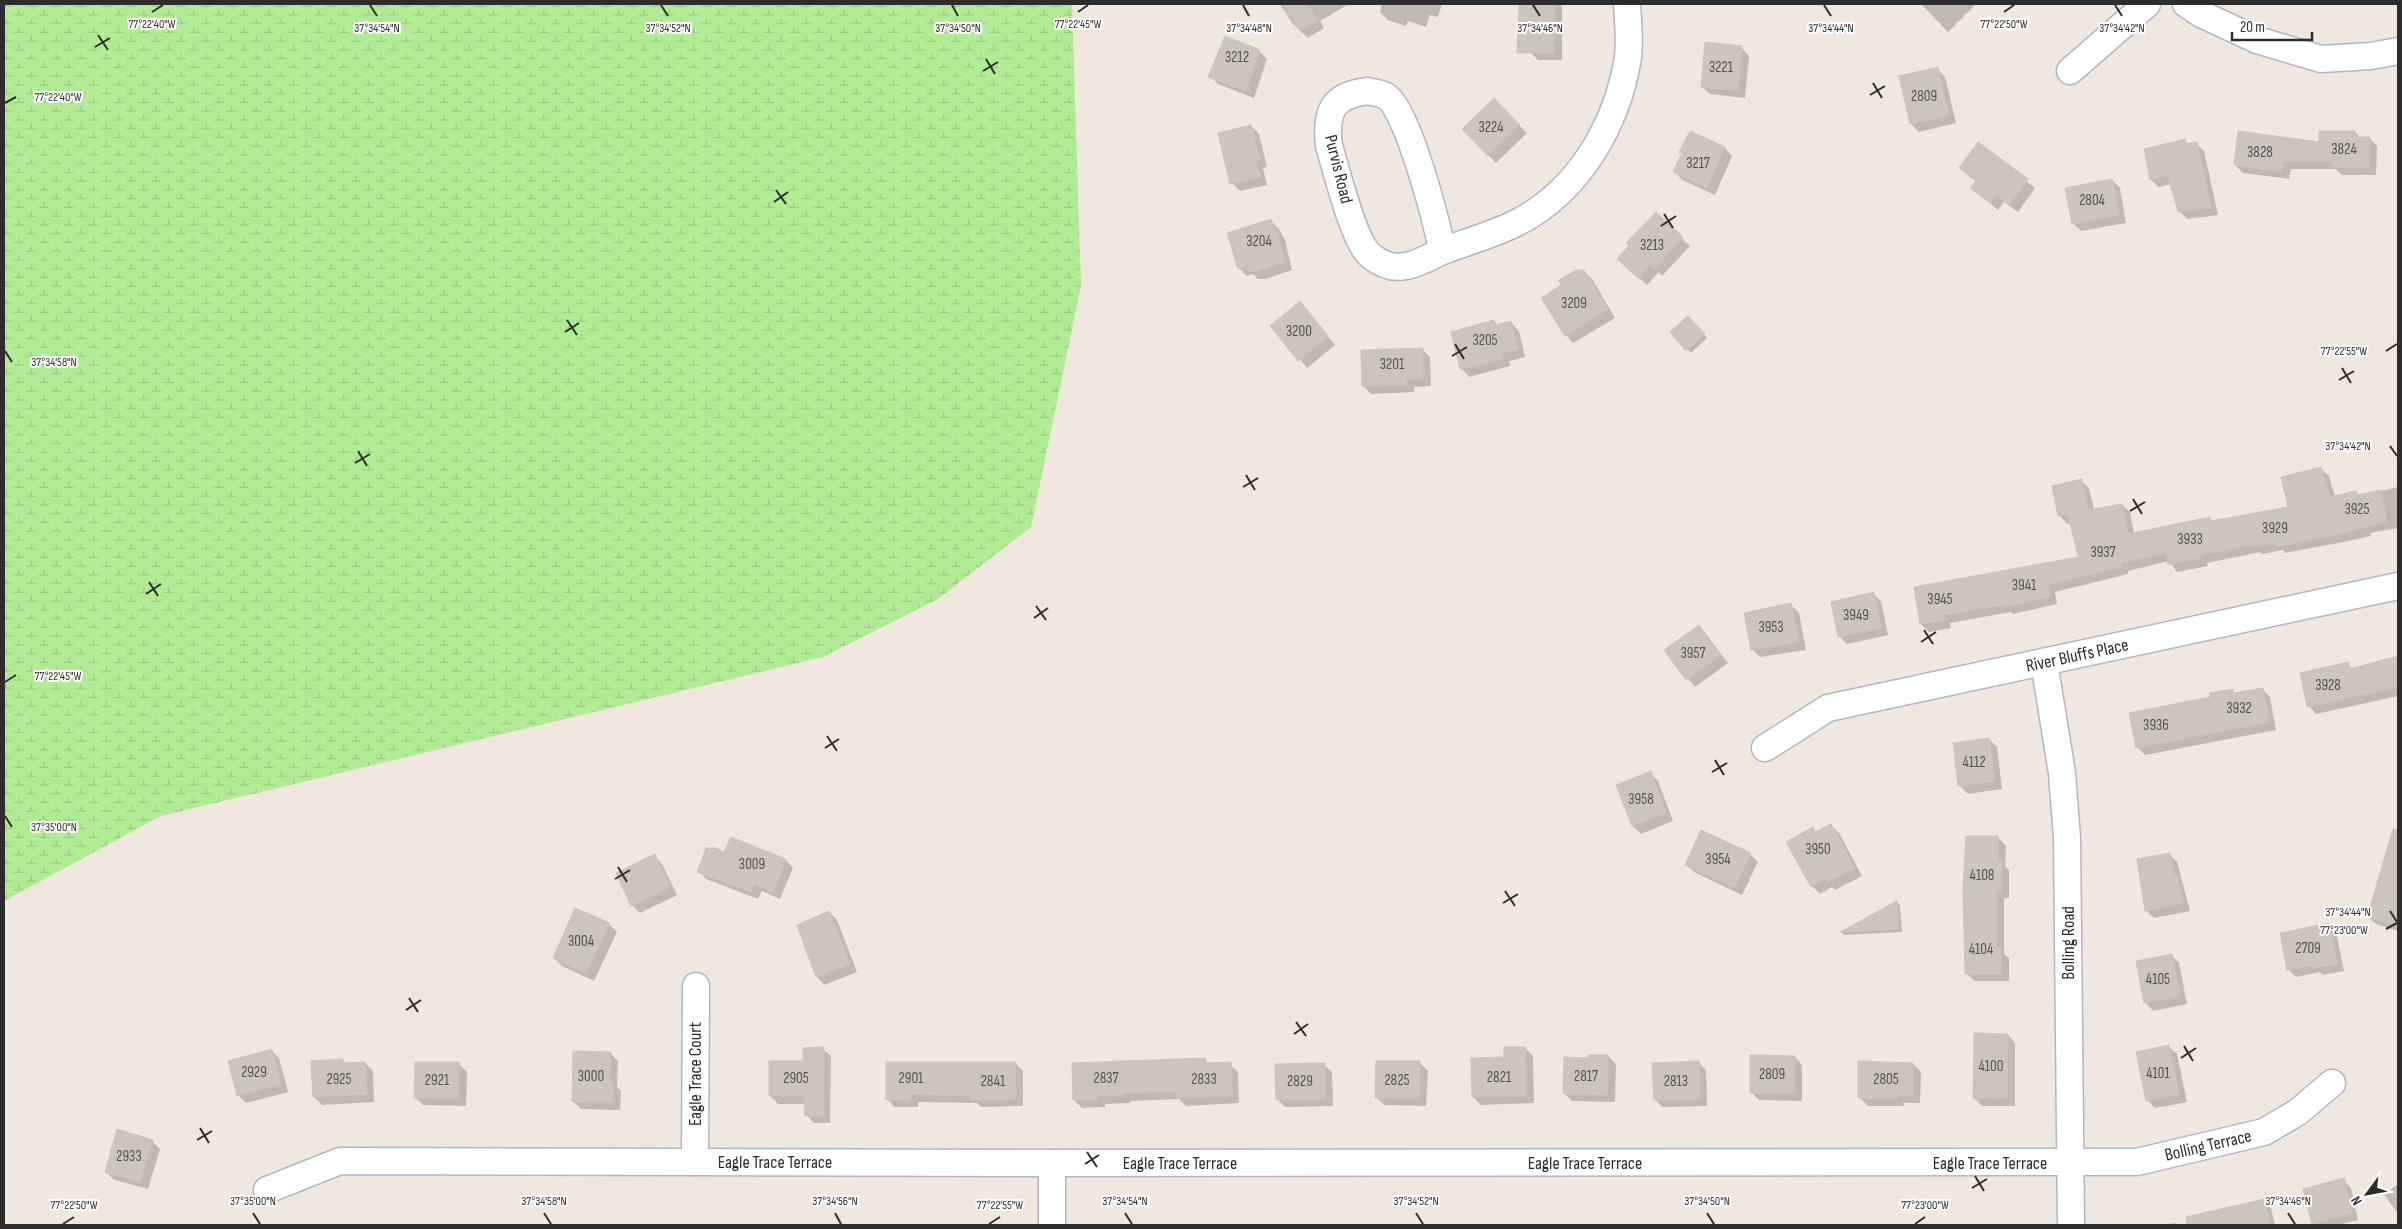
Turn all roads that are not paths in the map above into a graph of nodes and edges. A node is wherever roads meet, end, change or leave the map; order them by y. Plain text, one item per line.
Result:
1 (1627, 4) edge
2 (2147, 4) edge
3 (2186, 4) edge
4 (2398, 51) edge
5 (2070, 71) dead end
6 (1442, 251) junction
7 (2398, 586) edge
8 (2044, 662) junction
9 (1765, 748) dead end
10 (696, 986) dead end
11 (2332, 1084) dead end
12 (695, 1162) junction
13 (1052, 1163) junction
14 (2070, 1163) junction
15 (266, 1190) dead end
16 (1052, 1225) edge
17 (2070, 1225) edge

1 - 6 street, Purvis Road
2 - 5 street
3 - 4 street
6 - 6 street, Purvis Road
7 - 8 street, River Bluffs Place
8 - 9 street, River Bluffs Place
8 - 14 street, Bolling Road
10 - 12 street, Eagle Trace Court
11 - 14 street, Bolling Terrace
12 - 13 street, Eagle Trace Terrace
12 - 15 street, Eagle Trace Terrace
13 - 14 street, Eagle Trace Terrace
13 - 16 street
14 - 17 street, Bolling Road

